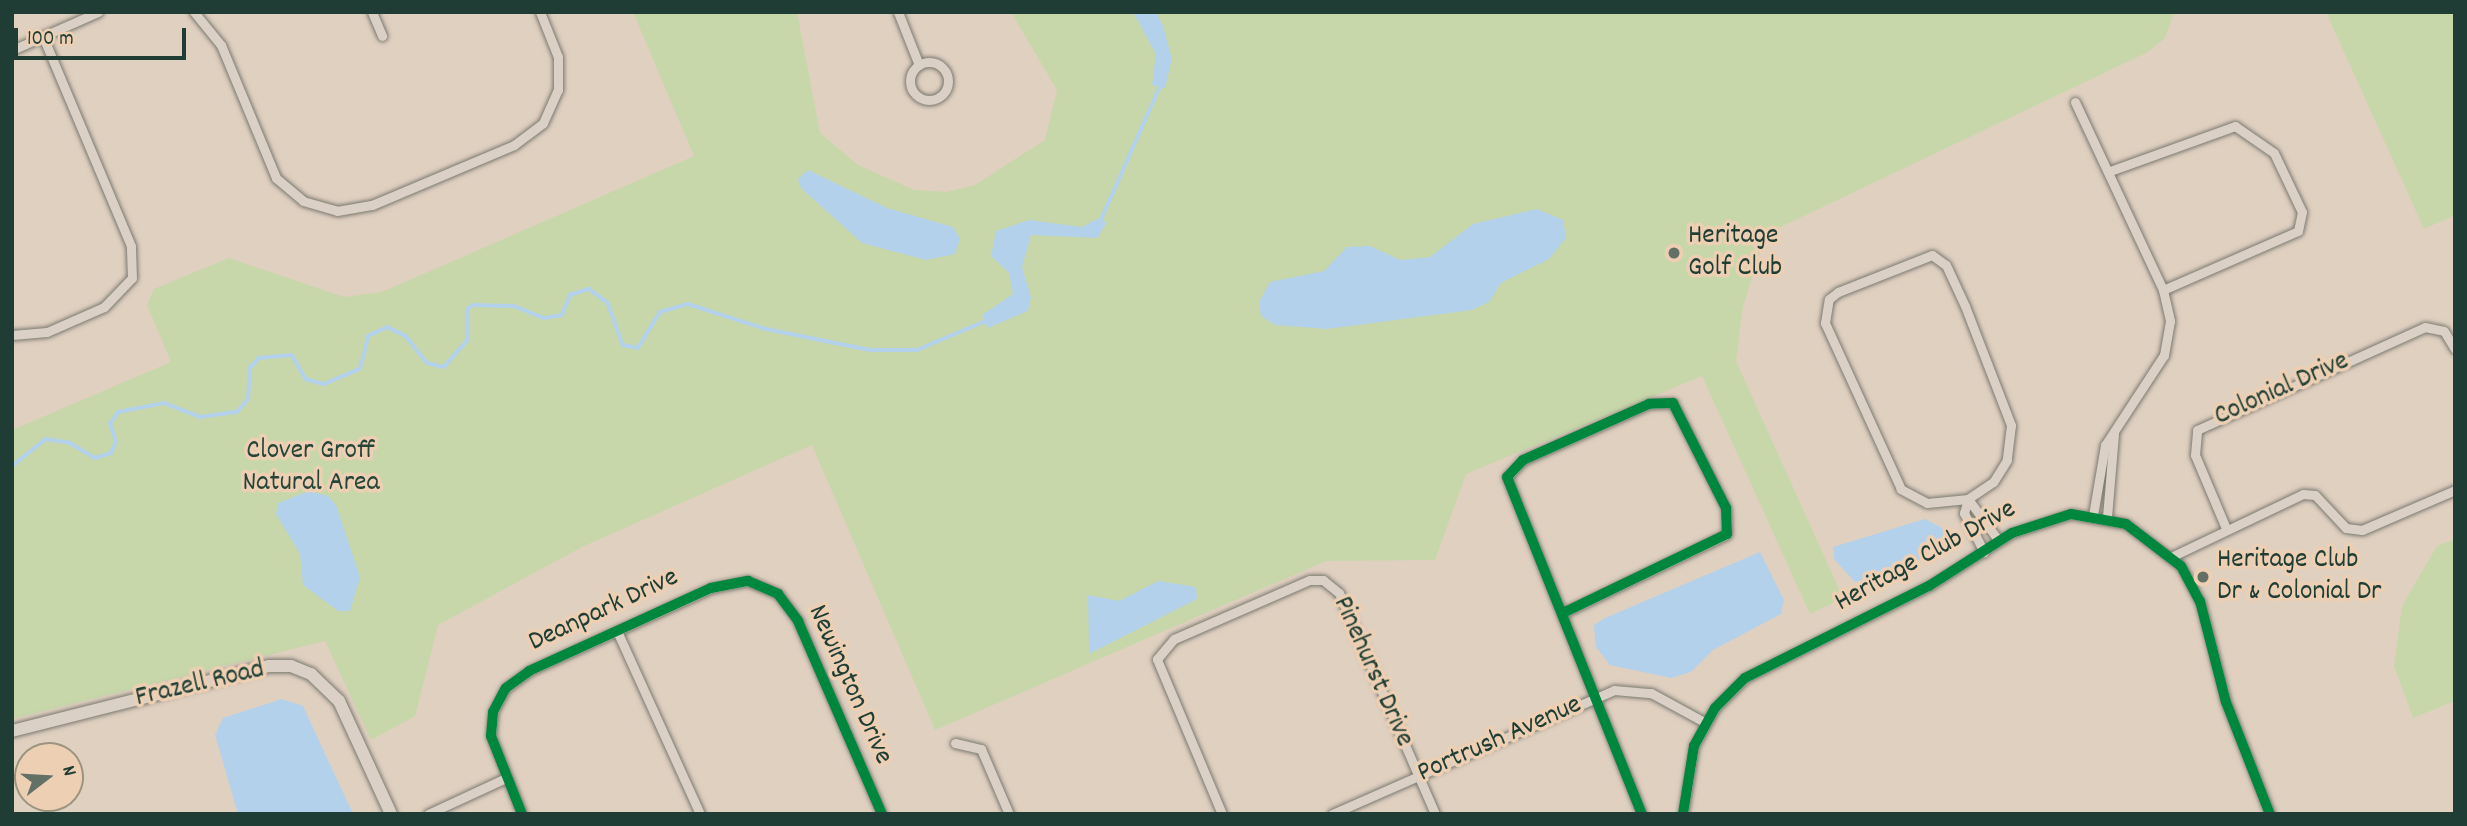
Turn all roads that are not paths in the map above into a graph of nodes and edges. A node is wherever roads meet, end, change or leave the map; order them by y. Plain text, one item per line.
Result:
1 (98, 12) edge
2 (194, 12) edge
3 (372, 12) edge
4 (540, 12) edge
5 (898, 12) edge
6 (382, 36) dead end
7 (43, 37) junction
8 (12, 50) edge
9 (919, 65) junction
10 (2075, 103) dead end
11 (2110, 171) junction
12 (2164, 290) junction
13 (12, 335) edge
14 (2455, 349) edge
15 (2114, 433) junction
16 (2455, 490) edge
17 (1968, 499) junction
18 (2093, 515) junction
19 (2107, 517) junction
20 (2225, 526) junction
21 (2000, 541) junction
22 (1984, 552) junction
23 (2173, 556) junction
24 (762, 586) joint
25 (1563, 613) junction
26 (617, 631) junction
27 (1599, 696) junction
28 (1706, 723) junction
29 (12, 731) edge
30 (955, 743) dead end
31 (1418, 775) junction
32 (506, 779) junction
33 (391, 814) edge
34 (428, 814) edge
35 (522, 814) edge
36 (700, 814) edge
37 (882, 814) edge
38 (1009, 814) edge
39 (1222, 814) edge
40 (1332, 814) edge
41 (1435, 814) edge
42 (1642, 814) edge
43 (1682, 814) edge
44 (2270, 814) edge

1 - 7 street
2 - 4 street
3 - 6 street
5 - 9 street
7 - 8 street
7 - 13 street
9 - 9 street
10 - 11 street
11 - 12 street
11 - 12 street
12 - 15 street
14 - 20 street, Colonial Drive
15 - 18 street
15 - 19 street
16 - 20 street
17 - 17 street
17 - 21 street
17 - 22 street
18 - 19 street, Heritage Club Drive
18 - 21 street, Heritage Club Drive
19 - 23 street, Heritage Club Drive
20 - 23 street
21 - 22 street, Heritage Club Drive
22 - 28 street, Heritage Club Drive
23 - 44 street, Heritage Club Drive
24 - 26 street, Deanpark Drive
24 - 37 street, Newington Drive
25 - 25 street
25 - 27 street
26 - 32 street, Deanpark Drive
26 - 36 street
27 - 28 street, Portrush Avenue
27 - 31 street, Portrush Avenue
27 - 42 street
28 - 43 street, Heritage Club Drive
29 - 33 street, Frazell Road
30 - 38 street
31 - 39 street, Pinehurst Drive
31 - 40 street, Portrush Avenue
31 - 41 street, Pinehurst Drive
32 - 34 street
32 - 35 street

